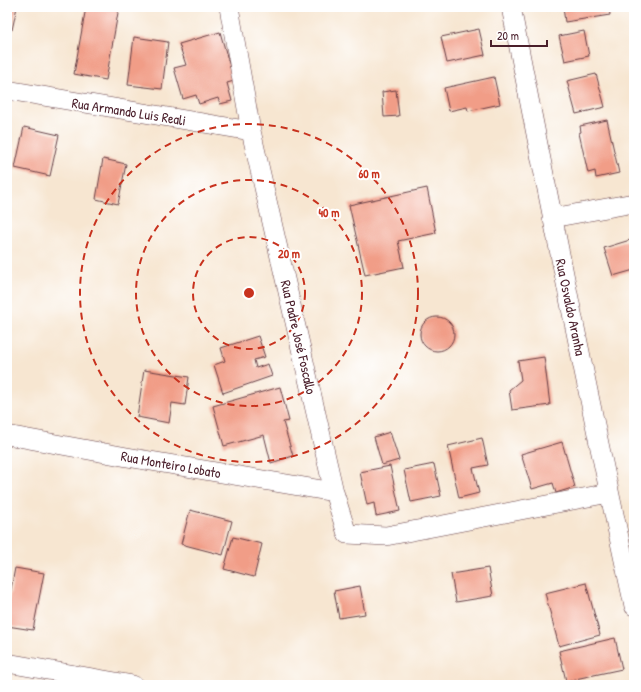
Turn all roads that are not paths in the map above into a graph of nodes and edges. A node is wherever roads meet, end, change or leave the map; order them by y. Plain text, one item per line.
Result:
1 (229, 7) edge
2 (511, 7) edge
3 (7, 90) edge
4 (251, 131) junction
5 (634, 203) edge
6 (552, 218) junction
7 (7, 435) edge
8 (334, 492) junction
9 (609, 493) junction
10 (634, 606) edge
11 (7, 663) edge
12 (133, 685) edge

1 - 4 street, Rua Padre José Foscallo
2 - 6 street, Rua Osvaldo Aranha
3 - 4 street, Rua Armando Luis Reali
4 - 8 street, Rua Padre José Foscallo
5 - 6 street
6 - 9 street, Rua Osvaldo Aranha
7 - 8 street, Rua Monteiro Lobato
8 - 9 street, Rua Padre José Foscallo
9 - 10 street, Rua Osvaldo Aranha
11 - 12 street

